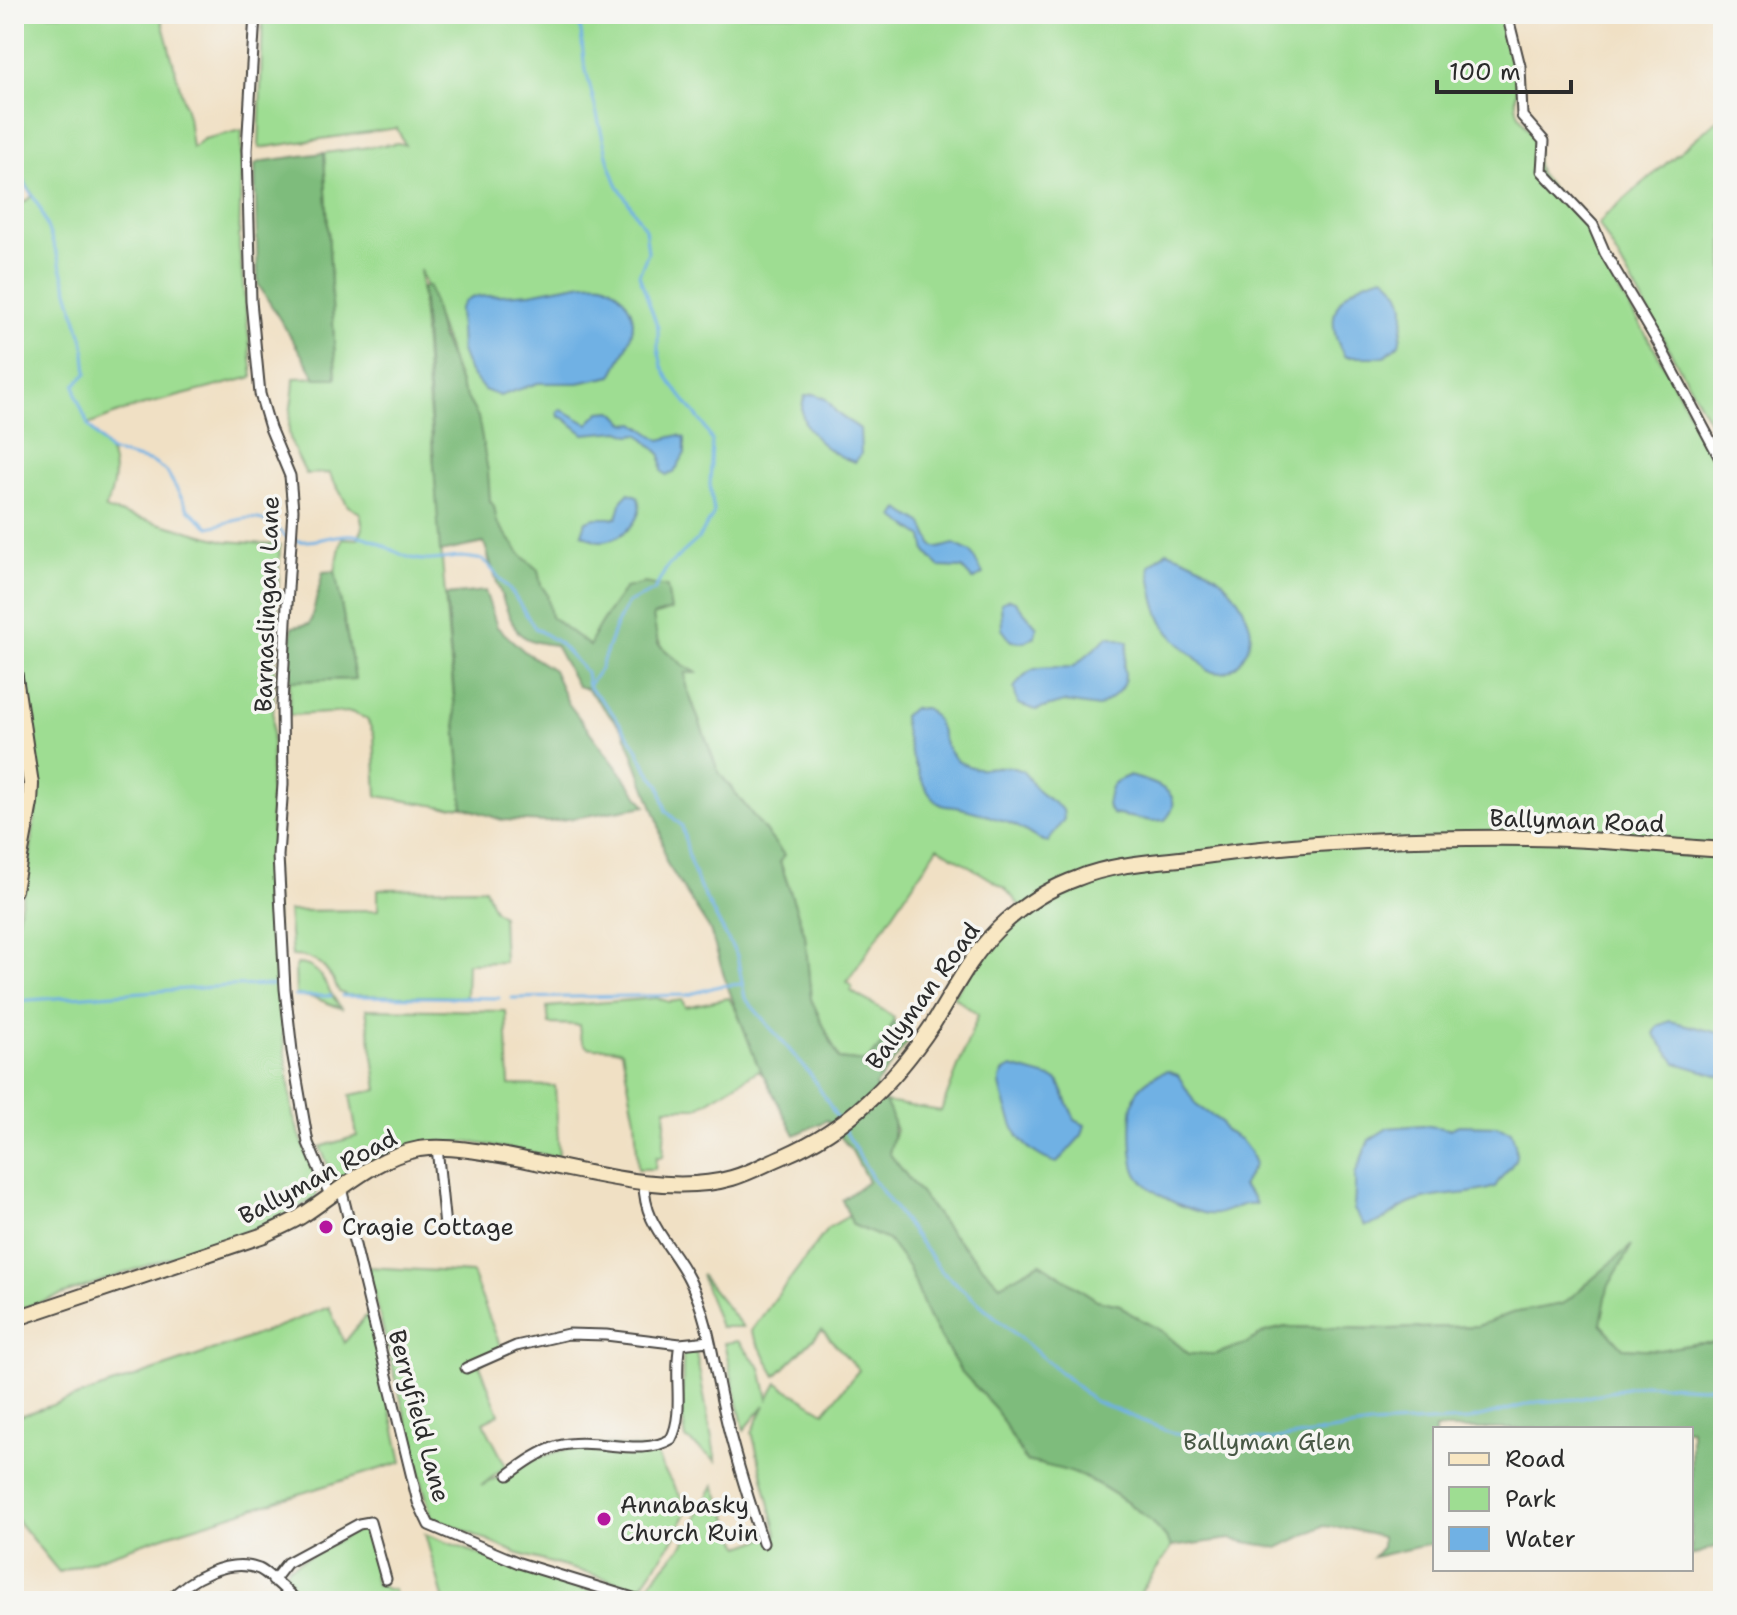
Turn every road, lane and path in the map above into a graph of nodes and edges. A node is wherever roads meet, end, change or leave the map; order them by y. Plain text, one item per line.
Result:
1 (255, 14) edge
2 (1507, 14) edge
3 (1723, 464) edge
4 (14, 670) edge
5 (1723, 850) edge
6 (14, 890) edge
7 (437, 1147) junction
8 (644, 1181) junction
9 (335, 1192) junction
10 (445, 1227) dead end
11 (14, 1319) edge
12 (709, 1341) junction
13 (680, 1344) junction
14 (466, 1368) dead end
15 (508, 1475) dead end
16 (763, 1543) dead end
17 (386, 1579) dead end
18 (273, 1581) junction
19 (169, 1601) edge
20 (298, 1601) edge
21 (643, 1601) edge

1 - 9 street, Barnaslingan Lane
2 - 3 street
4 - 6 street
5 - 8 street, Ballyman Road
7 - 8 street, Ballyman Road
7 - 9 street, Ballyman Road
7 - 10 street
8 - 12 street
9 - 11 street, Ballyman Road
9 - 21 street, Berryfield Lane
12 - 13 street
12 - 16 street
13 - 14 street
13 - 15 street
17 - 18 street
18 - 19 street
18 - 20 street

